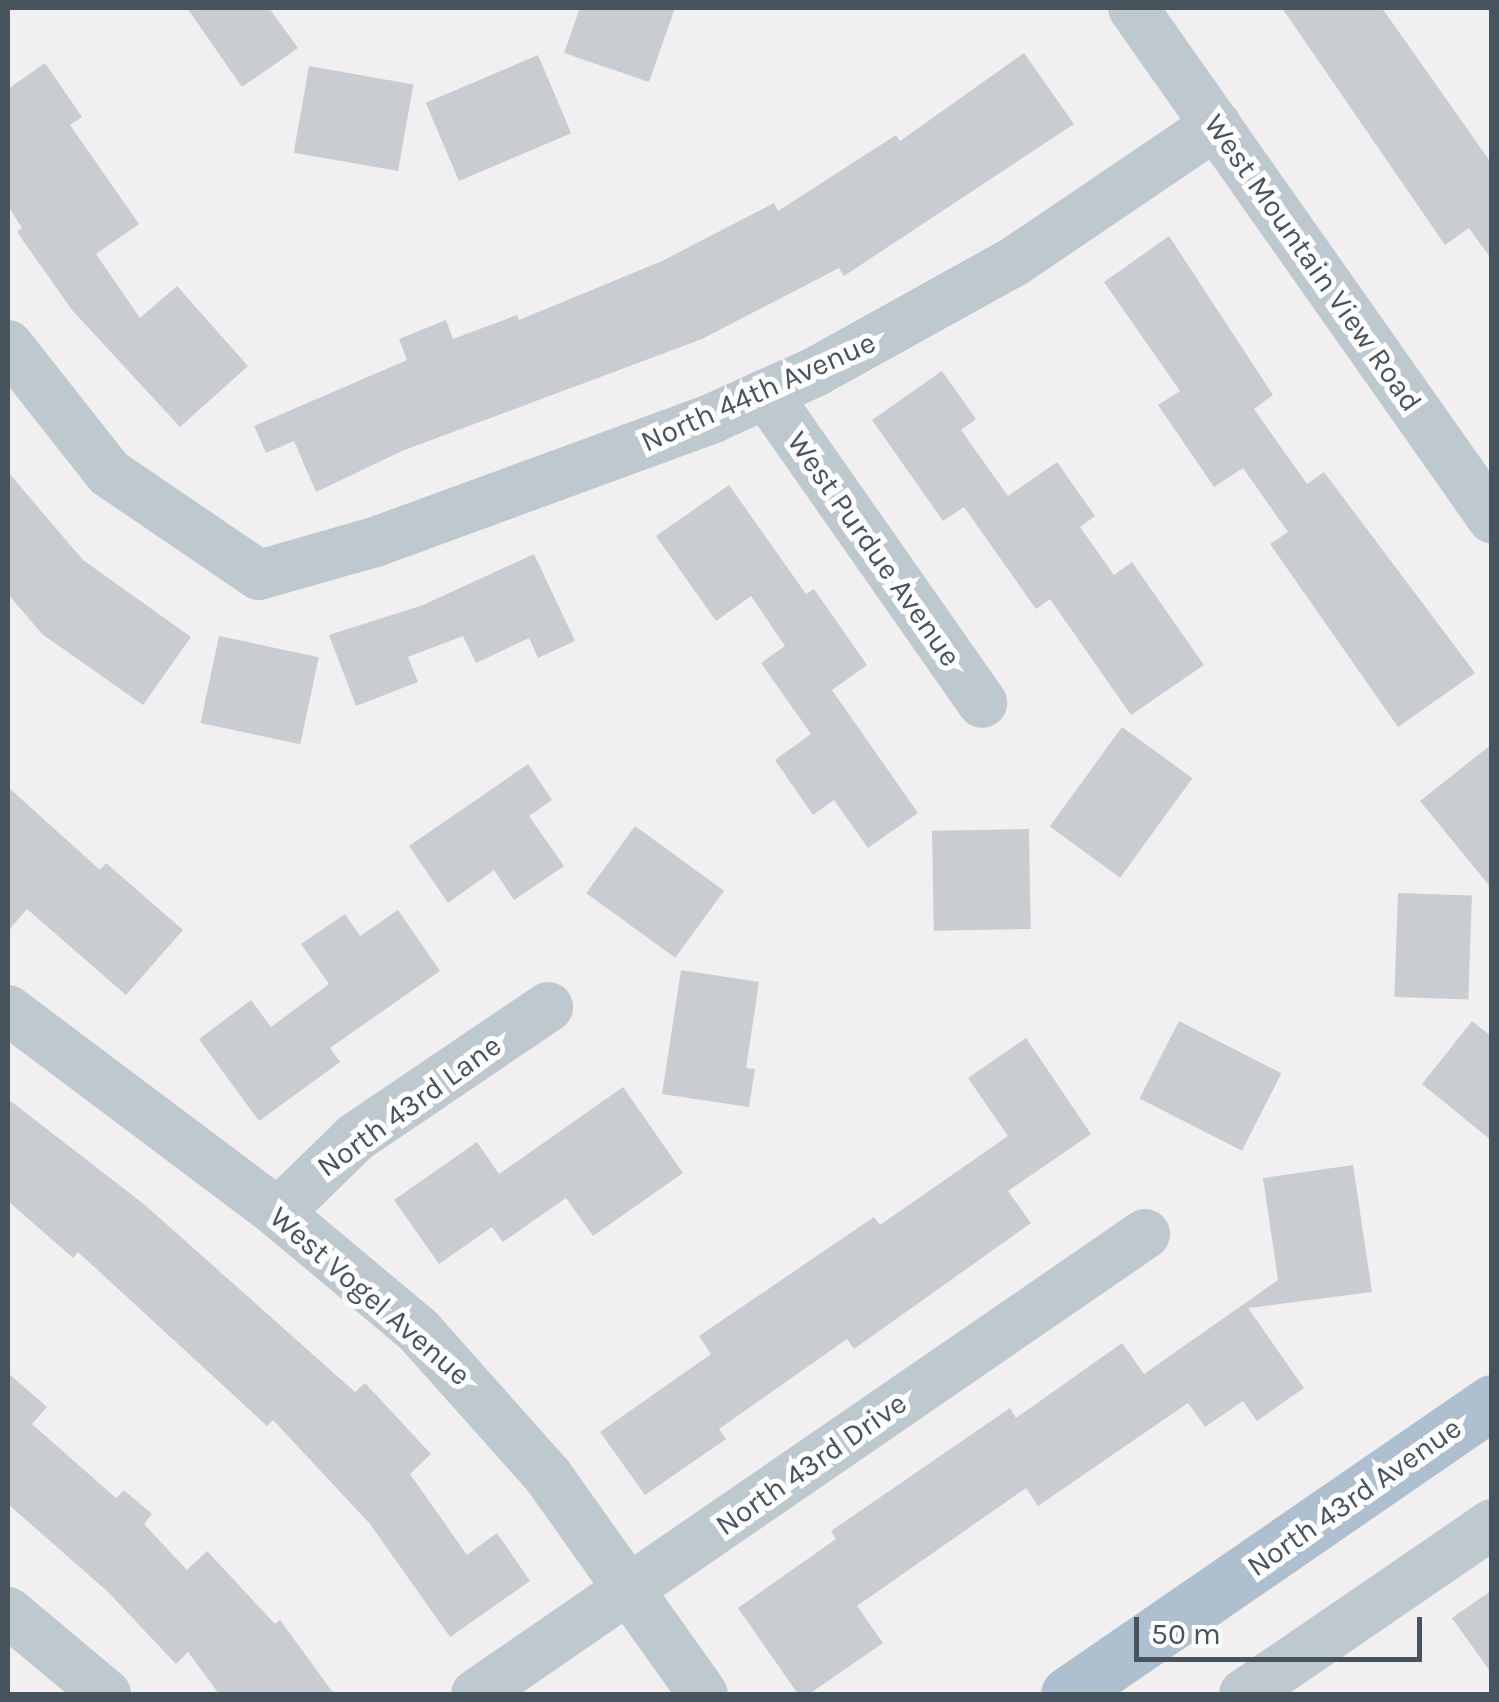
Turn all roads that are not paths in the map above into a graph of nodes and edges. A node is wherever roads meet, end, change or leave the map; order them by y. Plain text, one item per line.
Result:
1 (1133, 8) edge
2 (1216, 125) junction
3 (8, 346) edge
4 (766, 394) junction
5 (1492, 518) edge
6 (982, 703) dead end
7 (548, 1008) dead end
8 (8, 1010) edge
9 (278, 1213) junction
10 (1145, 1234) dead end
11 (1492, 1402) edge
12 (1492, 1524) edge
13 (630, 1588) junction
14 (8, 1612) edge
15 (106, 1694) edge
16 (476, 1694) edge
17 (703, 1694) edge
18 (1068, 1694) edge
19 (1244, 1694) edge

1 - 2 street, West Mountain View Road
2 - 4 street, North 44th Avenue
2 - 5 street, West Mountain View Road
3 - 4 street, North 44th Avenue
4 - 6 street, West Purdue Avenue
7 - 9 street, North 43rd Lane
8 - 9 street, West Vogel Avenue
9 - 13 street, West Vogel Avenue
10 - 13 street, North 43rd Drive
11 - 18 main road, North 43rd Avenue
12 - 19 street
13 - 16 street, North 43rd Drive
13 - 17 street, West Vogel Avenue
14 - 15 street

